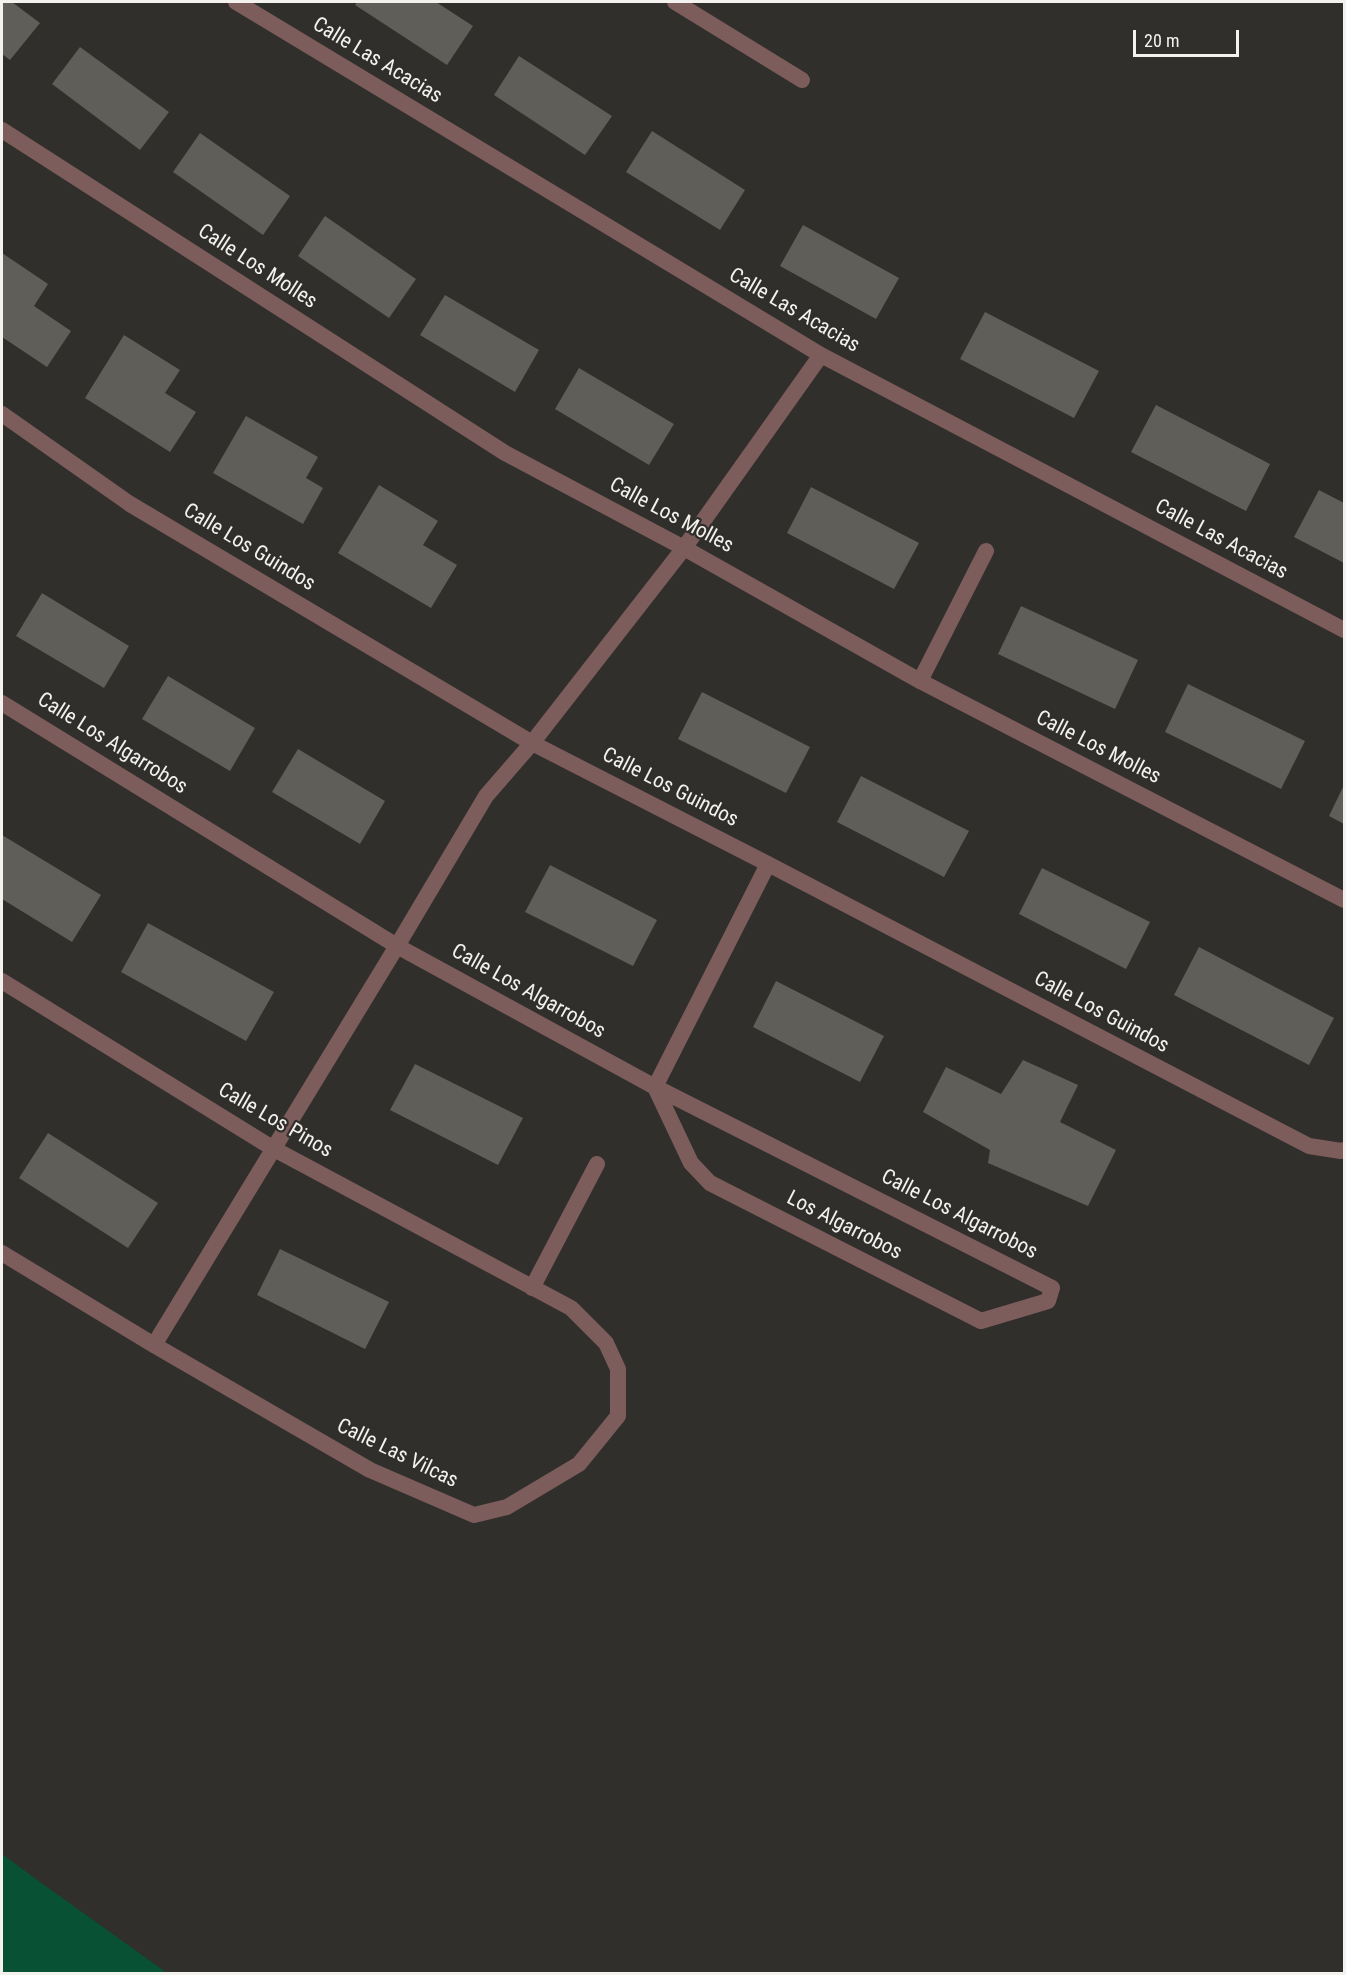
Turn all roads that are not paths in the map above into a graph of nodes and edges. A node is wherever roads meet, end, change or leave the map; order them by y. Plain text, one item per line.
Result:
1 (236, 2) edge
2 (675, 2) edge
3 (802, 80) dead end
4 (2, 130) edge
5 (821, 355) junction
6 (2, 414) edge
7 (684, 548) junction
8 (986, 551) dead end
9 (1344, 630) edge
10 (920, 681) junction
11 (2, 703) edge
12 (532, 743) junction
13 (768, 864) junction
14 (1344, 900) edge
15 (397, 946) junction
16 (2, 981) edge
17 (655, 1087) junction
18 (274, 1149) junction
19 (1344, 1150) edge
20 (597, 1164) dead end
21 (2, 1253) edge
22 (532, 1288) junction
23 (1052, 1288) joint
24 (154, 1345) junction

1 - 5 street, Calle Las Acacias
2 - 3 street
4 - 7 street, Calle Los Molles
5 - 7 street
5 - 9 street, Calle Las Acacias
6 - 12 street, Calle Los Guindos
7 - 10 street, Calle Los Molles
7 - 12 street
8 - 10 street
10 - 14 street, Calle Los Molles
11 - 15 street, Calle Los Algarrobos
12 - 13 street, Calle Los Guindos
12 - 15 street
13 - 17 street
13 - 19 street, Calle Los Guindos
15 - 17 street, Calle Los Algarrobos
15 - 18 street
16 - 18 street, Calle Los Pinos
17 - 23 street, Calle Los Algarrobos
17 - 23 street, Los Algarrobos
18 - 22 street, Calle Los Pinos
18 - 24 street
20 - 22 street
21 - 24 street, Calle Las Vilcas
22 - 24 street, Calle Las Vilcas

